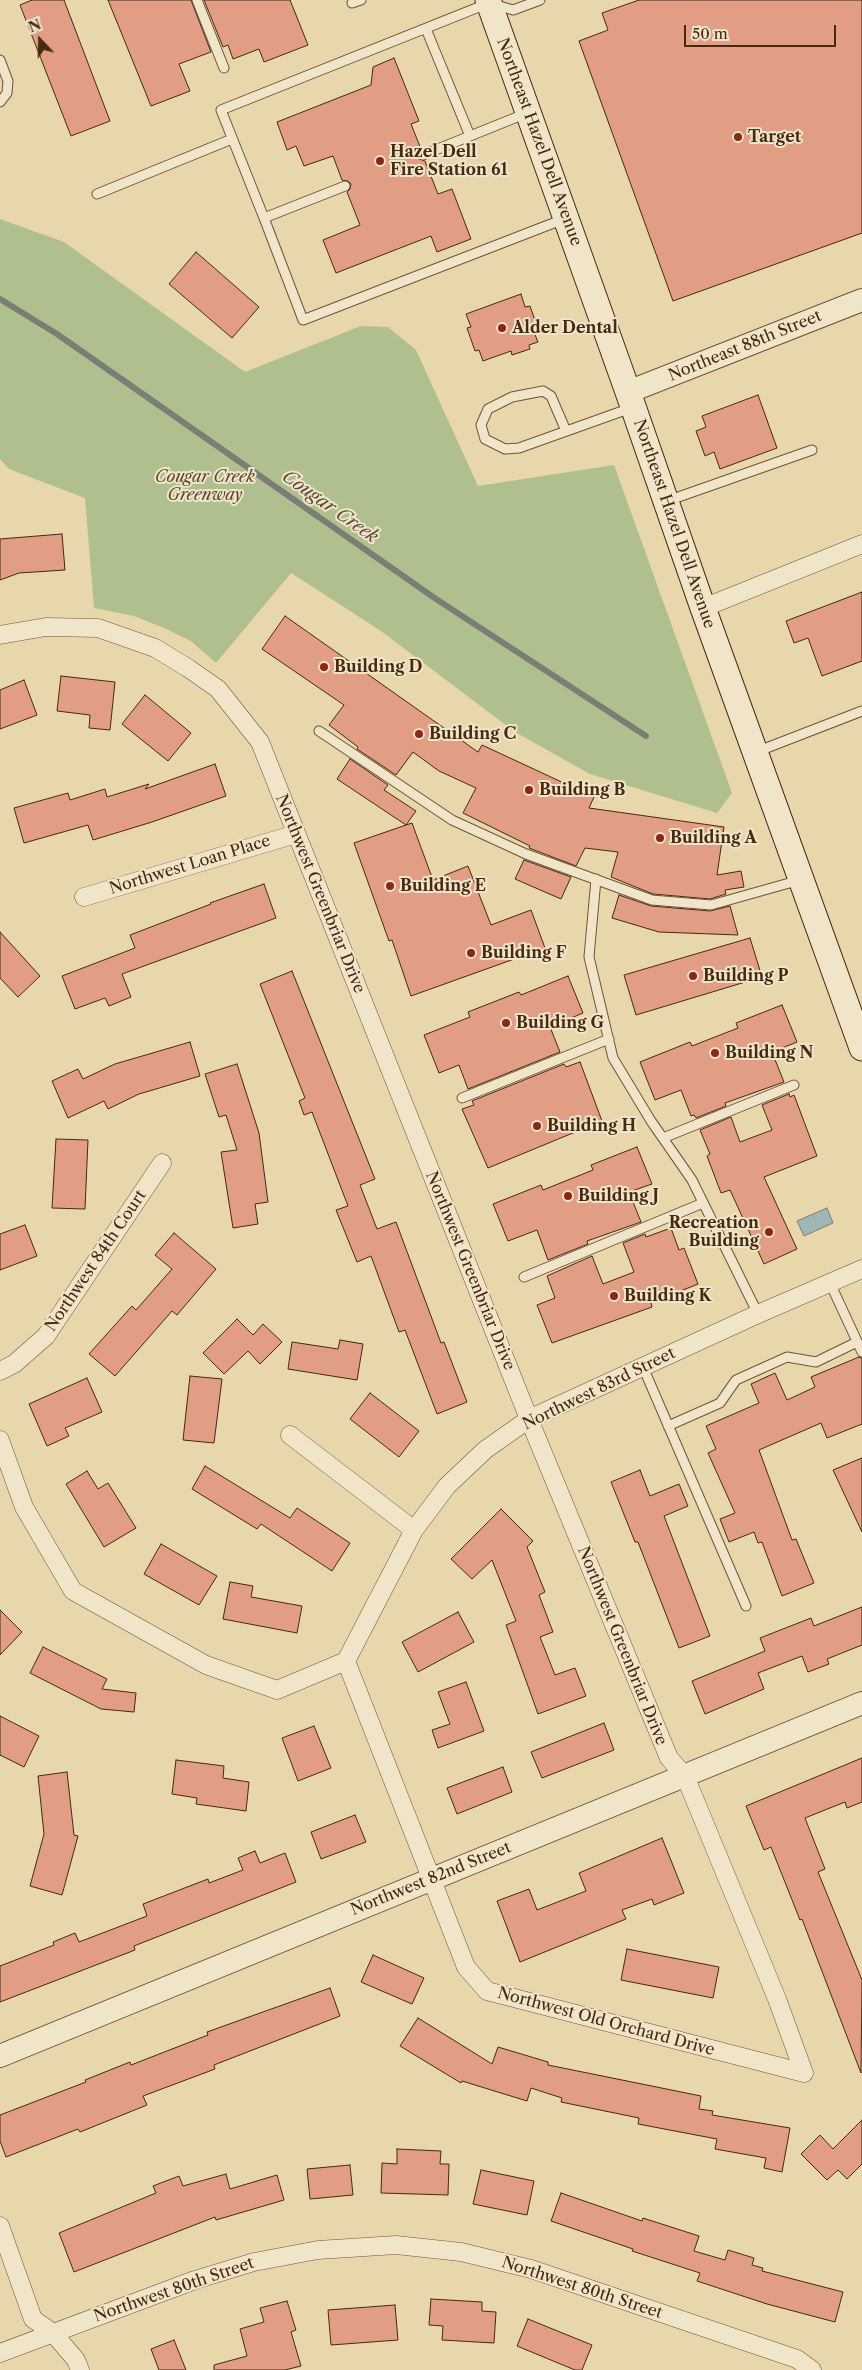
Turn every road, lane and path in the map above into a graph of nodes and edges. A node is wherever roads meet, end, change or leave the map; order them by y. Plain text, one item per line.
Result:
1 (197, 0) edge
2 (540, 0) edge
3 (489, 2) edge
4 (426, 29) junction
5 (0, 60) edge
6 (224, 68) dead end
7 (0, 102) edge
8 (529, 113) junction
9 (470, 136) junction
10 (232, 139) junction
11 (423, 155) dead end
12 (345, 186) dead end
13 (97, 194) dead end
14 (264, 218) junction
15 (566, 219) junction
16 (862, 300) edge
17 (631, 400) junction
18 (566, 431) junction
19 (812, 450) dead end
20 (666, 502) junction
21 (862, 544) edge
22 (703, 608) junction
23 (0, 635) edge
24 (862, 711) edge
25 (319, 731) dead end
26 (756, 752) junction
27 (296, 834) junction
28 (596, 879) junction
29 (802, 879) junction
30 (84, 897) dead end
31 (609, 1039) junction
32 (862, 1048) edge
33 (794, 1085) dead end
34 (462, 1098) dead end
35 (663, 1138) junction
36 (162, 1163) dead end
37 (703, 1202) junction
38 (862, 1269) edge
39 (524, 1277) dead end
40 (830, 1283) junction
41 (758, 1314) junction
42 (857, 1342) junction
43 (862, 1352) edge
44 (643, 1367) junction
45 (0, 1372) edge
46 (529, 1419) junction
47 (668, 1426) junction
48 (290, 1435) dead end
49 (0, 1440) edge
50 (414, 1530) junction
51 (746, 1606) dead end
52 (346, 1661) junction
53 (862, 1703) edge
54 (685, 1776) junction
55 (432, 1879) junction
56 (0, 2056) edge
57 (804, 2073) joint
58 (0, 2226) edge
59 (53, 2333) junction
60 (0, 2353) edge
61 (80, 2370) edge
62 (812, 2370) edge

1 - 6 lane
2 - 3 lane
3 - 4 lane
3 - 8 main road, Northeast Hazel Dell Avenue
4 - 9 lane
4 - 10 lane
5 - 7 lane
8 - 9 lane
8 - 15 main road, Northeast Hazel Dell Avenue
9 - 11 lane
10 - 13 lane
10 - 14 lane
12 - 14 lane
14 - 15 lane
15 - 17 main road, Northeast Hazel Dell Avenue
16 - 17 street, Northeast 88th Street
17 - 18 lane
17 - 20 main road, Northeast Hazel Dell Avenue
18 - 18 lane
19 - 20 lane
20 - 22 main road, Northeast Hazel Dell Avenue
21 - 22 street
22 - 26 main road, Northeast Hazel Dell Avenue
23 - 27 street, Northwest Greenbriar Drive
24 - 26 lane
25 - 28 lane
26 - 29 main road, Northeast Hazel Dell Avenue
27 - 30 street, Northwest Loan Place
27 - 46 street, Northwest Greenbriar Drive
28 - 29 lane
28 - 31 lane
29 - 32 main road, Northeast Hazel Dell Avenue
31 - 34 lane
31 - 35 lane
33 - 35 lane
35 - 37 lane
36 - 45 street, Northwest 84th Court
37 - 39 lane
37 - 41 lane
38 - 40 street, Northwest 83rd Street
40 - 41 street, Northwest 83rd Street
40 - 42 lane
41 - 44 street, Northwest 83rd Street
42 - 43 lane
42 - 47 lane
44 - 46 street, Northwest 83rd Street
44 - 47 lane
46 - 50 street, Northwest 83rd Street
46 - 54 street, Northwest Greenbriar Drive
47 - 51 lane
48 - 50 street
49 - 52 street
50 - 52 street, Northwest 83rd Street
52 - 55 street, Northwest Old Orchard Drive
53 - 54 street, Northwest 82nd Street
54 - 55 street, Northwest 82nd Street
54 - 57 street, Northwest Greenbriar Drive
55 - 56 street, Northwest 82nd Street
55 - 57 street, Northwest Old Orchard Drive
58 - 59 street
59 - 60 street, Northwest 80th Street
59 - 61 street
59 - 62 street, Northwest 80th Street

